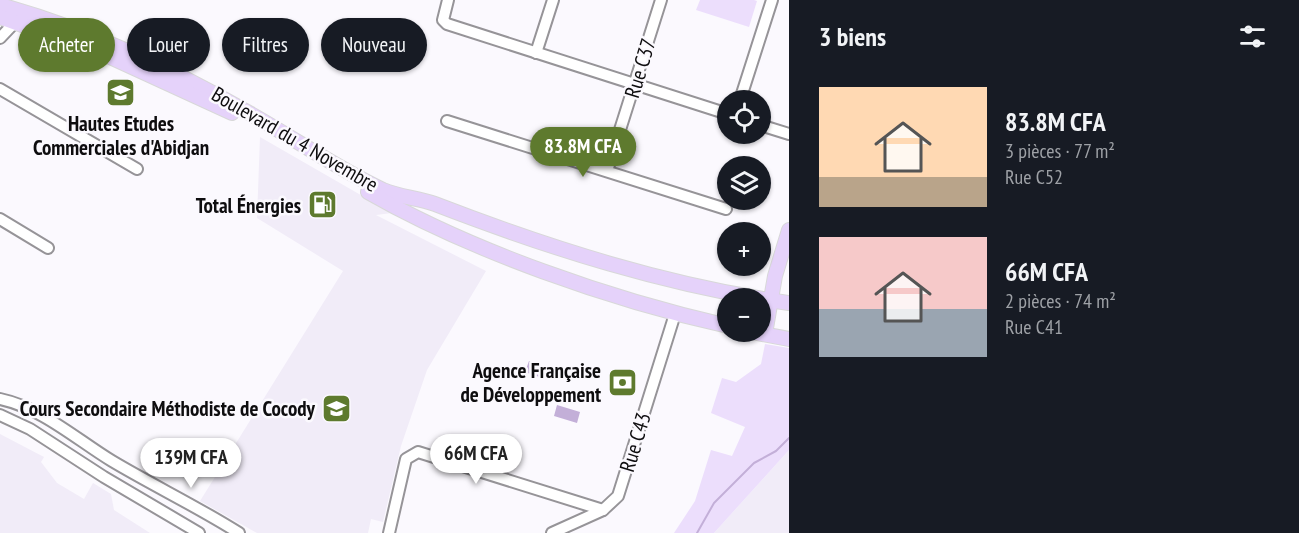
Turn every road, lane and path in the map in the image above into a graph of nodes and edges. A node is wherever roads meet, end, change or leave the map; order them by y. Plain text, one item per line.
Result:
1 (448, 0) edge
2 (553, 0) edge
3 (661, 0) edge
4 (772, 0) edge
5 (2, 12) edge
6 (19, 17) junction
7 (0, 38) edge
8 (536, 53) junction
9 (635, 85) junction
10 (0, 89) edge
11 (743, 90) edge
12 (717, 111) edge
13 (447, 121) dead end
14 (771, 128) edge
15 (789, 134) edge
16 (137, 169) dead end
17 (607, 171) junction
18 (717, 206) edge
19 (0, 219) edge
20 (789, 230) edge
21 (48, 248) dead end
22 (718, 288) edge
23 (771, 300) joint
24 (789, 303) edge
25 (675, 314) junction
26 (717, 324) edge
27 (771, 336) edge
28 (789, 339) edge
29 (0, 399) edge
30 (0, 415) edge
31 (113, 462) junction
32 (104, 477) junction
33 (603, 510) junction
34 (199, 533) edge
35 (239, 533) edge
36 (388, 533) edge
37 (552, 533) edge

1 - 8 street
2 - 8 street
3 - 9 street, Rue C37
4 - 11 street
5 - 6 main road, Boulevard du 4 Novembre
5 - 7 street
6 - 7 street
6 - 22 main road, Boulevard du 4 Novembre
6 - 25 main road, Boulevard du 4 Novembre
8 - 9 street
9 - 12 street
9 - 17 street, Rue C37
10 - 16 street
13 - 17 street
14 - 15 street
17 - 18 street
19 - 21 street
20 - 23 main road
23 - 24 main road, Boulevard du 4 Novembre
25 - 26 main road, Boulevard du 4 Novembre
25 - 33 street, Rue C43
27 - 28 main road
29 - 31 street
30 - 32 street
31 - 32 street
31 - 35 street
32 - 34 street
33 - 36 street
33 - 37 street, Rue C43

